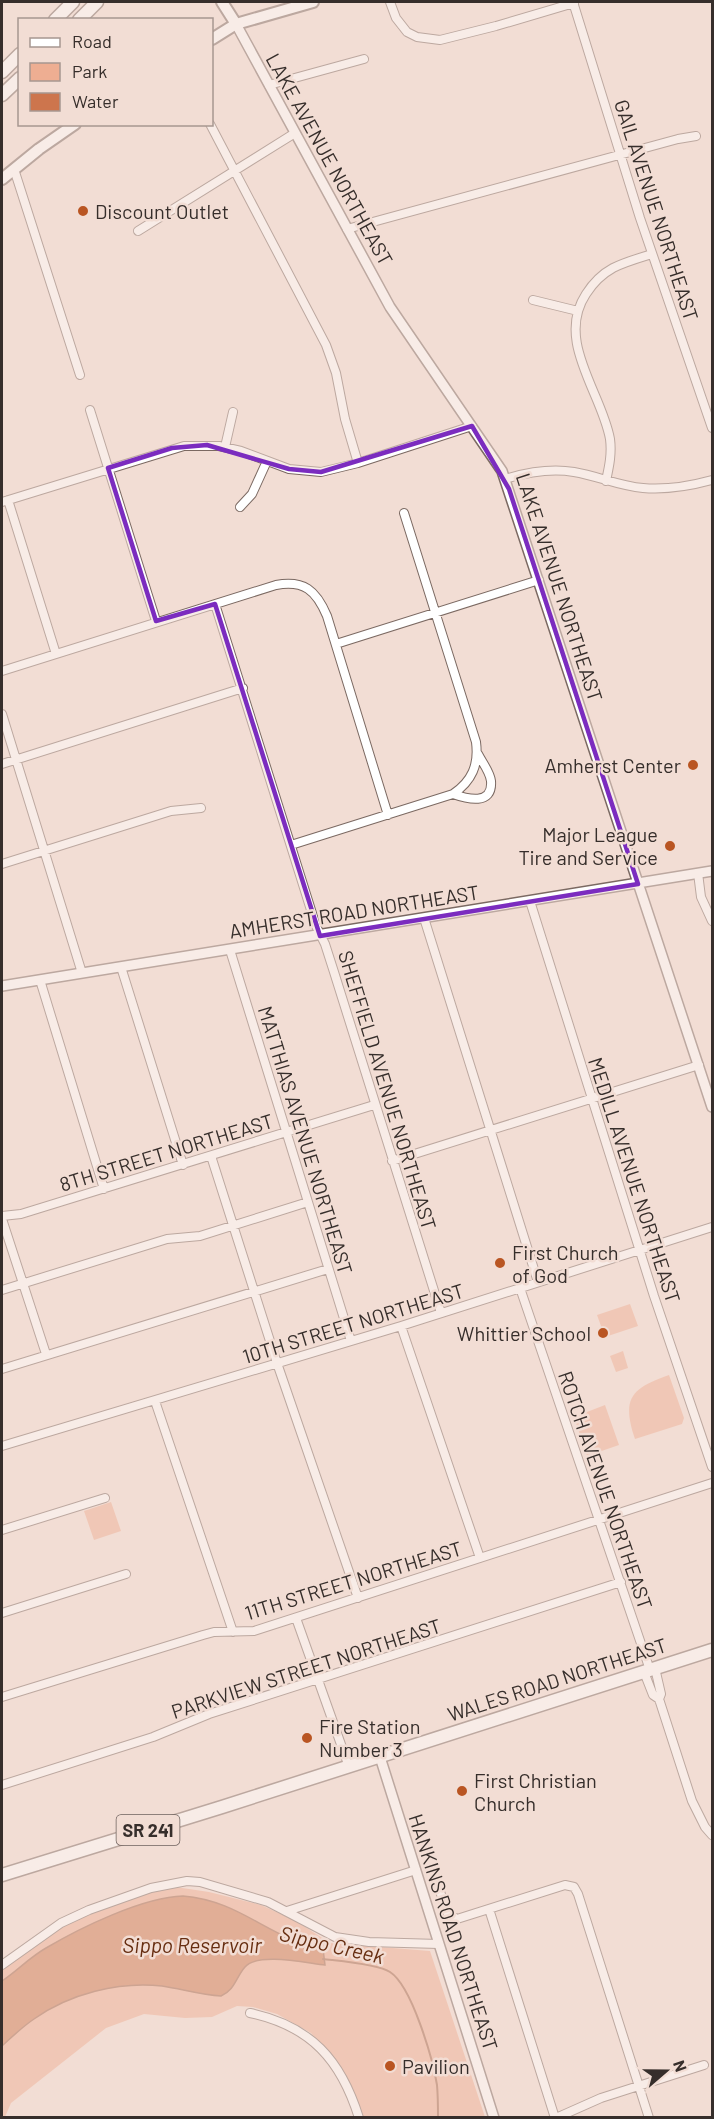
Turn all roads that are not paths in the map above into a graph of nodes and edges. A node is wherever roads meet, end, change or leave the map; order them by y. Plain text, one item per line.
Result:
1 (73, 2) edge
2 (97, 2) edge
3 (222, 2) edge
4 (313, 2) edge
5 (390, 2) edge
6 (573, 2) edge
7 (57, 18) edge
8 (81, 18) edge
9 (236, 24) junction
10 (213, 38) edge
11 (18, 56) edge
12 (364, 59) dead end
13 (2, 72) edge
14 (18, 80) edge
15 (269, 85) junction
16 (2, 95) edge
17 (72, 126) edge
18 (211, 126) edge
19 (295, 133) junction
20 (696, 136) dead end
21 (620, 155) junction
22 (14, 169) junction
23 (235, 172) junction
24 (2, 179) edge
25 (347, 228) junction
26 (138, 231) dead end
27 (652, 254) junction
28 (533, 300) dead end
29 (578, 312) junction
30 (80, 375) dead end
31 (90, 410) dead end
32 (233, 412) dead end
33 (472, 426) junction
34 (712, 428) edge
35 (225, 447) junction
36 (267, 461) junction
37 (358, 463) junction
38 (108, 468) junction
39 (505, 479) junction
40 (712, 480) edge
41 (606, 481) junction
42 (5, 500) edge
43 (240, 507) dead end
44 (404, 513) dead end
45 (539, 580) junction
46 (215, 603) junction
47 (436, 613) junction
48 (156, 621) junction
49 (336, 644) junction
50 (56, 654) junction
51 (2, 671) edge
52 (243, 688) junction
53 (2, 714) edge
54 (478, 754) junction
55 (15, 760) junction
56 (2, 764) edge
57 (453, 794) junction
58 (201, 808) dead end
59 (388, 815) junction
60 (291, 845) junction
61 (43, 851) junction
62 (2, 864) edge
63 (712, 871) edge
64 (698, 873) junction
65 (638, 884) junction
66 (530, 901) junction
67 (424, 918) junction
68 (712, 921) edge
69 (320, 936) junction
70 (231, 950) junction
71 (121, 967) junction
72 (82, 973) junction
73 (40, 980) junction
74 (2, 986) edge
75 (699, 1065) junction
76 (591, 1099) junction
77 (374, 1105) junction
78 (712, 1107) edge
79 (489, 1131) junction
80 (286, 1132) junction
81 (211, 1155) junction
82 (392, 1161) junction
83 (183, 1165) junction
84 (104, 1189) junction
85 (308, 1202) junction
86 (2, 1217) edge
87 (233, 1226) junction
88 (712, 1227) edge
89 (640, 1250) junction
90 (328, 1269) junction
91 (538, 1282) junction
92 (24, 1284) junction
93 (520, 1288) junction
94 (2, 1290) edge
95 (254, 1291) junction
96 (441, 1313) junction
97 (401, 1326) junction
98 (351, 1341) junction
99 (46, 1354) junction
100 (277, 1363) junction
101 (2, 1369) edge
102 (155, 1401) junction
103 (2, 1446) edge
104 (712, 1467) edge
105 (712, 1483) edge
106 (105, 1498) dead end
107 (599, 1520) junction
108 (2, 1530) edge
109 (480, 1558) junction
110 (126, 1574) dead end
111 (621, 1582) junction
112 (358, 1598) junction
113 (2, 1613) edge
114 (296, 1618) junction
115 (233, 1632) junction
116 (712, 1650) edge
117 (650, 1670) junction
118 (318, 1680) junction
119 (2, 1697) edge
120 (380, 1757) junction
121 (349, 1767) junction
122 (2, 1785) edge
123 (712, 1835) edge
124 (416, 1870) junction
125 (2, 1875) edge
126 (438, 1886) dead end
127 (489, 1909) junction
128 (287, 1911) junction
129 (439, 1944) junction
130 (2, 1965) edge
131 (250, 2013) dead end
132 (704, 2065) dead end
133 (638, 2086) junction
134 (359, 2118) edge
135 (494, 2118) edge
136 (556, 2118) edge
137 (648, 2118) edge

1 - 7 main road
2 - 8 main road
3 - 9 main road
4 - 9 main road
5 - 6 street
6 - 21 street, GAIL AVENUE NORTHEAST
9 - 10 main road
9 - 15 street, LAKE AVENUE NORTHEAST
11 - 13 main road
12 - 15 street
14 - 16 main road
15 - 19 street, LAKE AVENUE NORTHEAST
17 - 22 main road
18 - 23 street
19 - 23 street
19 - 25 street, LAKE AVENUE NORTHEAST
20 - 21 street
21 - 25 street
21 - 27 street, GAIL AVENUE NORTHEAST
22 - 24 main road
22 - 30 street
23 - 26 street
23 - 37 street
25 - 33 street, LAKE AVENUE NORTHEAST
27 - 29 street
27 - 34 street, GAIL AVENUE NORTHEAST
28 - 29 street
29 - 41 street
31 - 38 street
32 - 35 street
33 - 37 street
33 - 39 street, LAKE AVENUE NORTHEAST
35 - 36 street
35 - 38 street
36 - 37 street
36 - 43 street
38 - 42 street
38 - 48 street
39 - 41 street
39 - 45 street, LAKE AVENUE NORTHEAST
40 - 41 street
42 - 50 street
44 - 47 street
45 - 47 street
45 - 65 street, LAKE AVENUE NORTHEAST
46 - 48 street
46 - 49 street
46 - 52 street, SHEFFIELD AVENUE NORTHEAST
47 - 49 street
47 - 54 street
48 - 50 street
49 - 59 street
50 - 51 street
52 - 55 street
52 - 60 street, SHEFFIELD AVENUE NORTHEAST
53 - 55 street
54 - 57 street
54 - 57 street
55 - 56 street
55 - 61 street
57 - 59 street
58 - 61 street
59 - 60 street
60 - 69 street, SHEFFIELD AVENUE NORTHEAST
61 - 62 street
61 - 72 street
63 - 64 street, AMHERST ROAD NORTHEAST
64 - 65 street, AMHERST ROAD NORTHEAST
64 - 68 street
65 - 66 street, AMHERST ROAD NORTHEAST
65 - 75 street, LAKE AVENUE NORTHEAST
66 - 67 street, AMHERST ROAD NORTHEAST
66 - 76 street, MEDILL AVENUE NORTHEAST
67 - 69 street, AMHERST ROAD NORTHEAST
67 - 79 street
69 - 70 street, AMHERST ROAD NORTHEAST
69 - 77 street, SHEFFIELD AVENUE NORTHEAST
70 - 71 street, AMHERST ROAD NORTHEAST
70 - 80 street, MATTHIAS AVENUE NORTHEAST
71 - 72 street, AMHERST ROAD NORTHEAST
71 - 83 street
72 - 73 street, AMHERST ROAD NORTHEAST
73 - 74 street, AMHERST ROAD NORTHEAST
73 - 84 street
75 - 76 street
75 - 78 street, LAKE AVENUE NORTHEAST
76 - 79 street
76 - 89 street, MEDILL AVENUE NORTHEAST
77 - 80 street, 8TH STREET NORTHEAST
77 - 82 street, SHEFFIELD AVENUE NORTHEAST
79 - 82 street
79 - 91 street
80 - 81 street, 8TH STREET NORTHEAST
80 - 85 street, MATTHIAS AVENUE NORTHEAST
81 - 83 street, 8TH STREET NORTHEAST
81 - 87 street
82 - 96 street, SHEFFIELD AVENUE NORTHEAST
83 - 84 street, 8TH STREET NORTHEAST
84 - 86 street, 8TH STREET NORTHEAST
85 - 87 street
85 - 90 street, MATTHIAS AVENUE NORTHEAST
86 - 92 street
87 - 92 street
87 - 95 street
88 - 89 street, 10TH STREET NORTHEAST
89 - 91 street, 10TH STREET NORTHEAST
89 - 104 street, MEDILL AVENUE NORTHEAST
90 - 95 street
90 - 98 street, MATTHIAS AVENUE NORTHEAST
91 - 93 street, 10TH STREET NORTHEAST
92 - 94 street
92 - 99 street
93 - 96 street, 10TH STREET NORTHEAST
93 - 107 street, ROTCH AVENUE NORTHEAST
95 - 99 street
95 - 100 street
96 - 97 street, 10TH STREET NORTHEAST
97 - 98 street, 10TH STREET NORTHEAST
97 - 109 street
98 - 100 street, 10TH STREET NORTHEAST
99 - 101 street
100 - 102 street, 10TH STREET NORTHEAST
100 - 112 street
102 - 103 street, 10TH STREET NORTHEAST
102 - 115 street
105 - 107 street, 11TH STREET NORTHEAST
106 - 108 street
107 - 109 street, 11TH STREET NORTHEAST
107 - 111 street, ROTCH AVENUE NORTHEAST
109 - 112 street, 11TH STREET NORTHEAST
110 - 113 street
111 - 117 street, ROTCH AVENUE NORTHEAST
111 - 118 street, PARKVIEW STREET NORTHEAST
112 - 114 street, 11TH STREET NORTHEAST
114 - 115 street, 11TH STREET NORTHEAST
114 - 118 street
115 - 119 street, 11TH STREET NORTHEAST
116 - 117 main road, WALES ROAD NORTHEAST / SR 241
117 - 120 main road, WALES ROAD NORTHEAST / SR 241
117 - 123 street, ROTCH AVENUE NORTHEAST
118 - 121 street
118 - 122 street, PARKVIEW STREET NORTHEAST
120 - 121 main road, WALES ROAD NORTHEAST / SR 241
120 - 124 street, HANKINS ROAD NORTHEAST
121 - 125 main road, WALES ROAD NORTHEAST / SR 241
124 - 128 street
124 - 129 street, HANKINS ROAD NORTHEAST
126 - 127 street
127 - 133 street
127 - 136 street
128 - 129 street
128 - 130 street
129 - 135 street, HANKINS ROAD NORTHEAST
131 - 134 street
132 - 133 street
133 - 136 street
133 - 137 street

